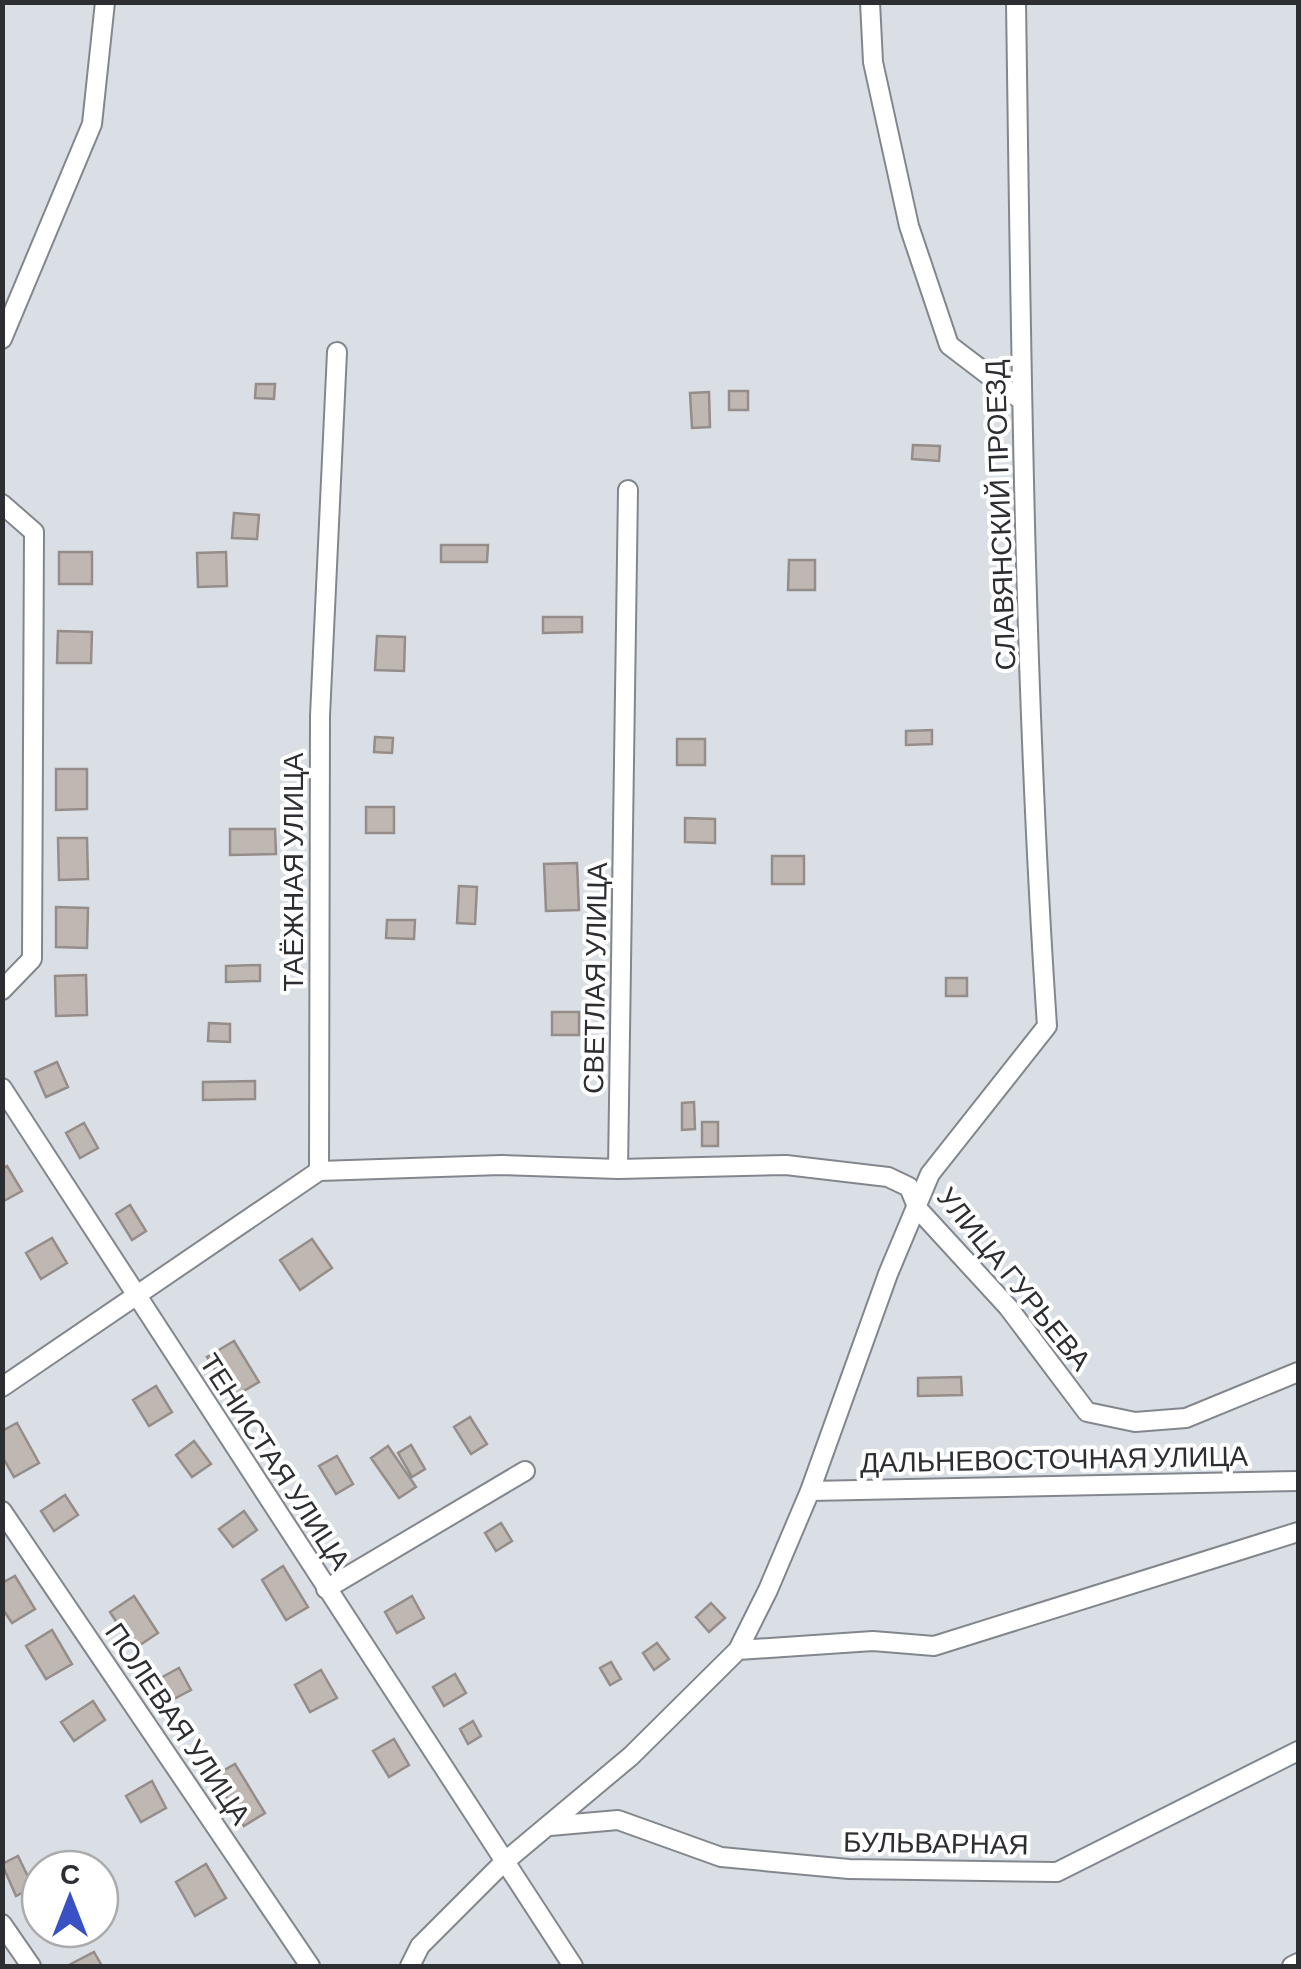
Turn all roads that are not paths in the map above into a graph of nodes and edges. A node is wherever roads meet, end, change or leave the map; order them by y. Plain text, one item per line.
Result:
1 (104, 2) edge
2 (870, 2) edge
3 (1016, 2) edge
4 (2, 339) edge
5 (337, 352) dead end
6 (1022, 400) junction
7 (628, 490) dead end
8 (2, 504) edge
9 (2, 990) edge
10 (2, 1088) edge
11 (618, 1169) junction
12 (319, 1172) junction
13 (918, 1209) junction
14 (138, 1298) junction
15 (1298, 1372) edge
16 (2, 1387) edge
17 (525, 1470) dead end
18 (1298, 1482) edge
19 (810, 1490) junction
20 (2, 1510) edge
21 (1298, 1532) edge
22 (326, 1590) junction
23 (738, 1650) junction
24 (1298, 1751) edge
25 (550, 1826) junction
26 (503, 1863) junction
27 (2, 1924) edge
28 (31, 1966) edge
29 (310, 1966) edge
30 (410, 1966) edge
31 (573, 1966) edge

1 - 4 street
2 - 6 street
3 - 6 street, СЛАВЯНСКИЙ ПРОЕЗД
5 - 12 street, ТАЁЖНАЯ УЛИЦА
6 - 13 street, СЛАВЯНСКИЙ ПРОЕЗД
7 - 11 street, СВЕТЛАЯ УЛИЦА
8 - 9 street
10 - 14 street, ТЕНИСТАЯ УЛИЦА
11 - 12 street
11 - 13 street, УЛИЦА ГУРЬЕВА
12 - 14 street
13 - 15 street, УЛИЦА ГУРЬЕВА
13 - 19 street
14 - 16 street
14 - 22 street, ТЕНИСТАЯ УЛИЦА
17 - 22 street
18 - 19 street, ДАЛЬНЕВОСТОЧНАЯ УЛИЦА
19 - 23 street
20 - 29 street, ПОЛЕВАЯ УЛИЦА
21 - 23 street
22 - 26 street, ТЕНИСТАЯ УЛИЦА
23 - 25 street
24 - 25 street, БУЛЬВАРНАЯ
25 - 26 street
26 - 30 street
26 - 31 street, ТЕНИСТАЯ УЛИЦА
27 - 28 street

